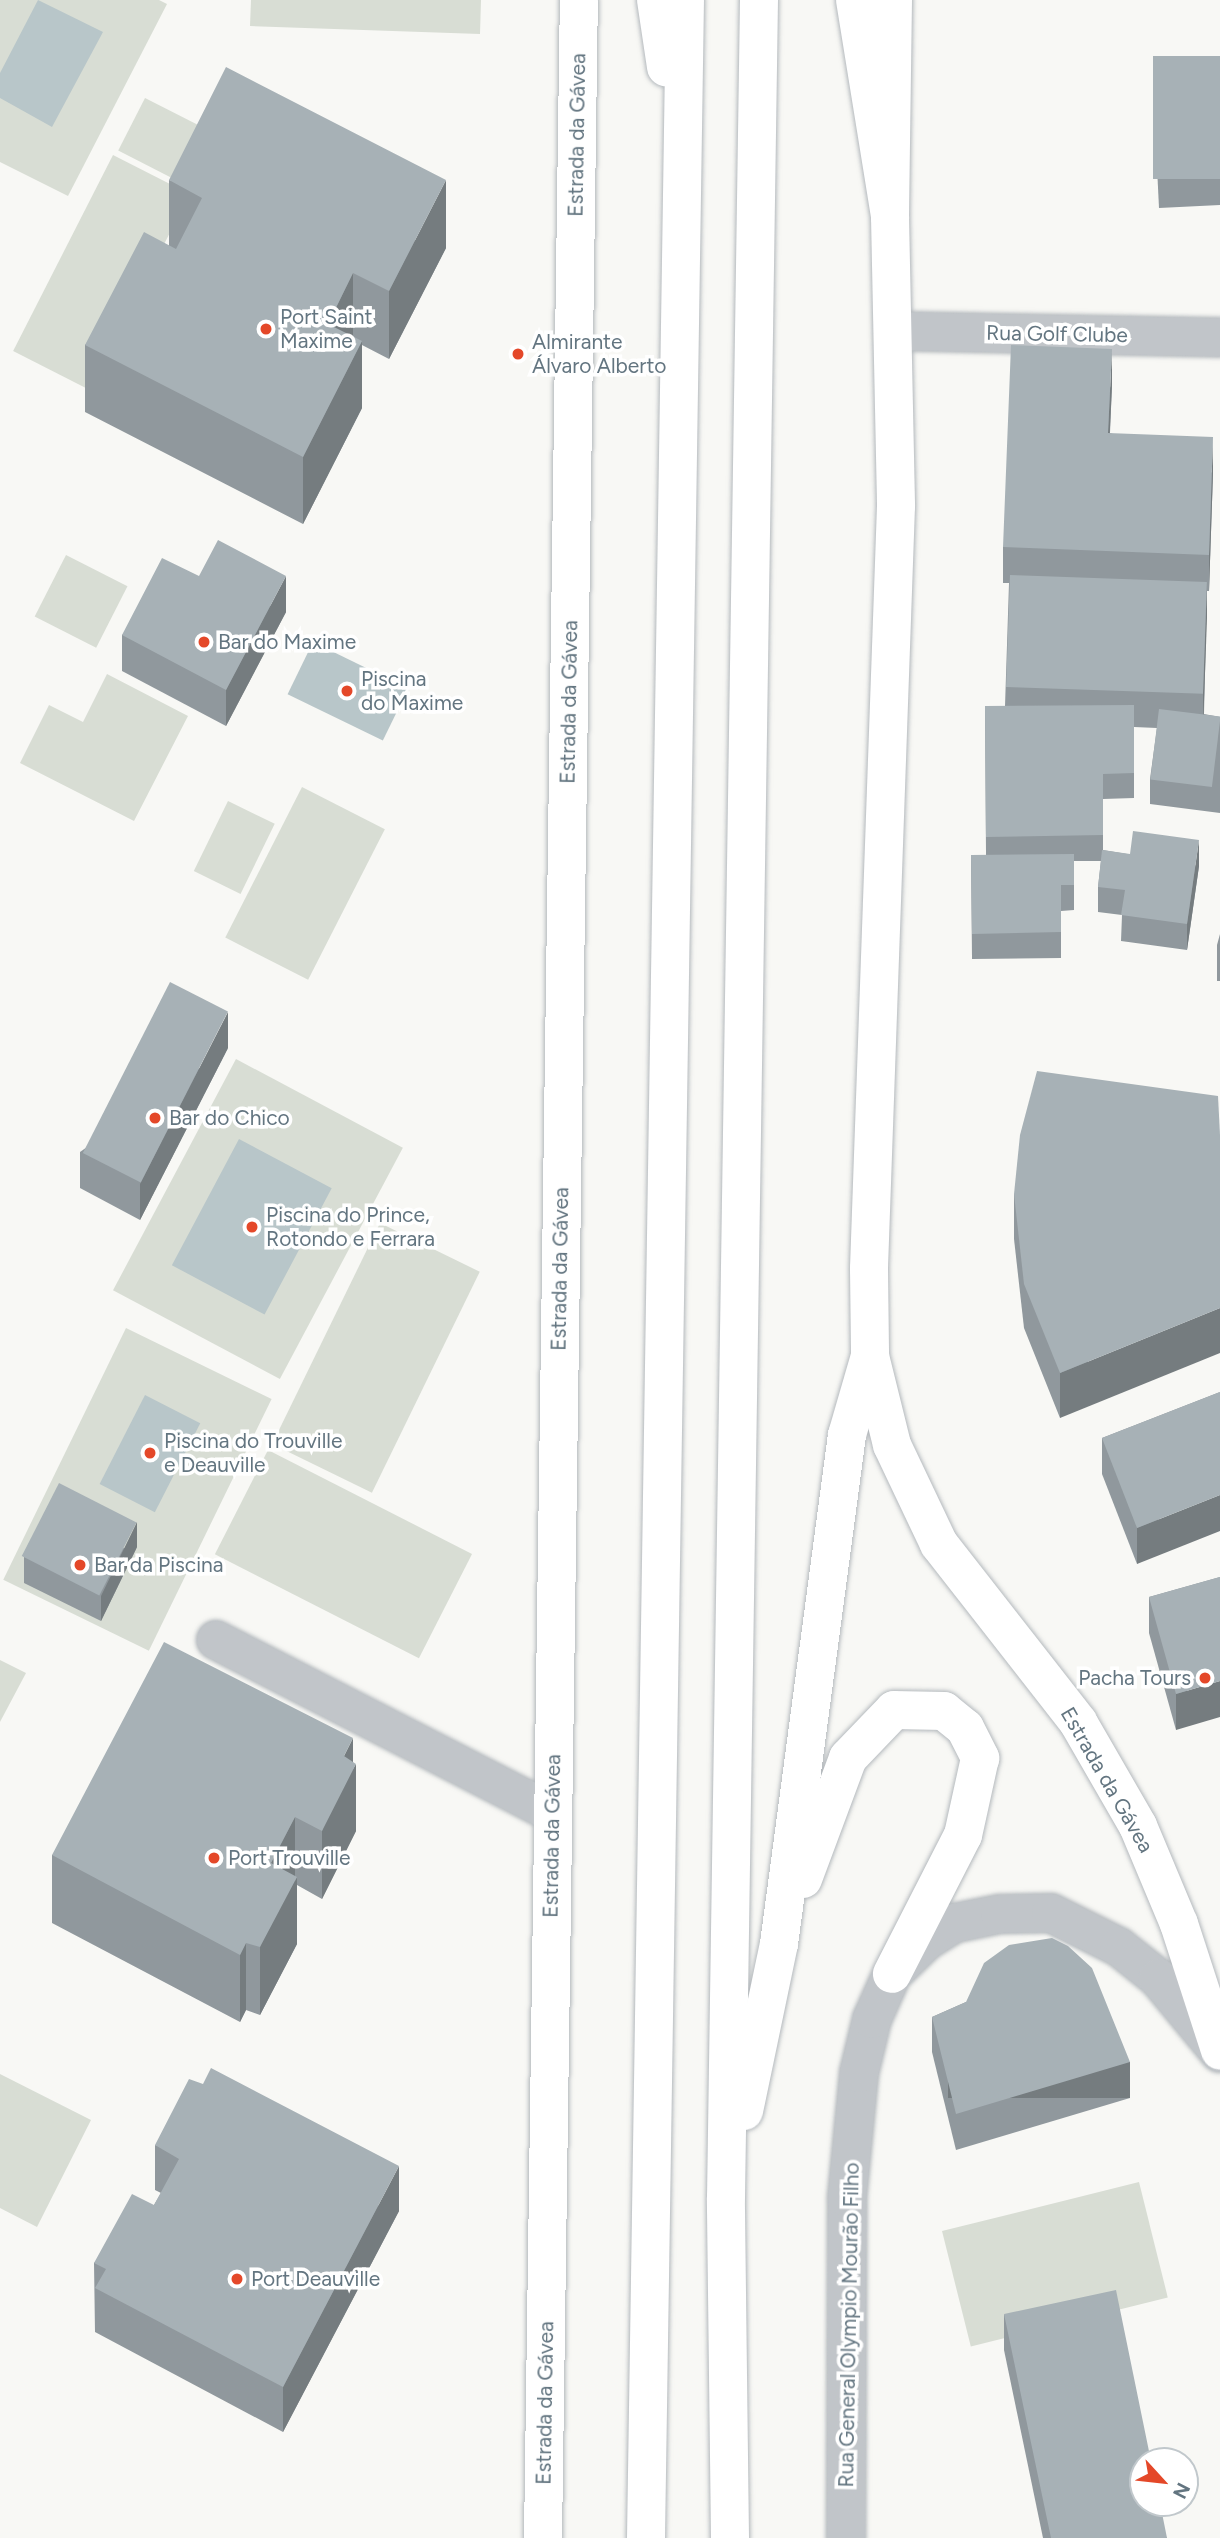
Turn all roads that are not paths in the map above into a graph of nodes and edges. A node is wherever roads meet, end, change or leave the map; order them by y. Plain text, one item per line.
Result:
1 (579, 0) edge
2 (656, 0) edge
3 (685, 0) edge
4 (759, 0) edge
5 (855, 0) edge
6 (893, 0) edge
7 (684, 186) junction
8 (890, 217) junction
9 (893, 331) junction
10 (1220, 337) edge
11 (870, 1356) junction
12 (216, 1640) dead end
13 (552, 1813) junction
14 (779, 1944) junction
15 (891, 1974) junction
16 (1220, 2052) edge
17 (726, 2198) junction
18 (543, 2538) edge
19 (646, 2538) edge
20 (730, 2538) edge
21 (846, 2538) edge

1 - 13 main road, Estrada da Gávea
2 - 7 main road
3 - 7 main road
4 - 17 main road
5 - 8 main road
6 - 8 main road, Estrada da Gávea
7 - 19 main road
8 - 9 main road, Estrada da Gávea
9 - 10 street, Rua Golf Clube
9 - 11 main road, Estrada da Gávea
11 - 14 main road
11 - 16 main road, Estrada da Gávea
12 - 13 street
13 - 18 main road, Estrada da Gávea
14 - 15 main road
14 - 17 main road
15 - 16 street, Rua General Olympio Mourão Filho
15 - 21 street, Rua General Olympio Mourão Filho
17 - 20 main road

